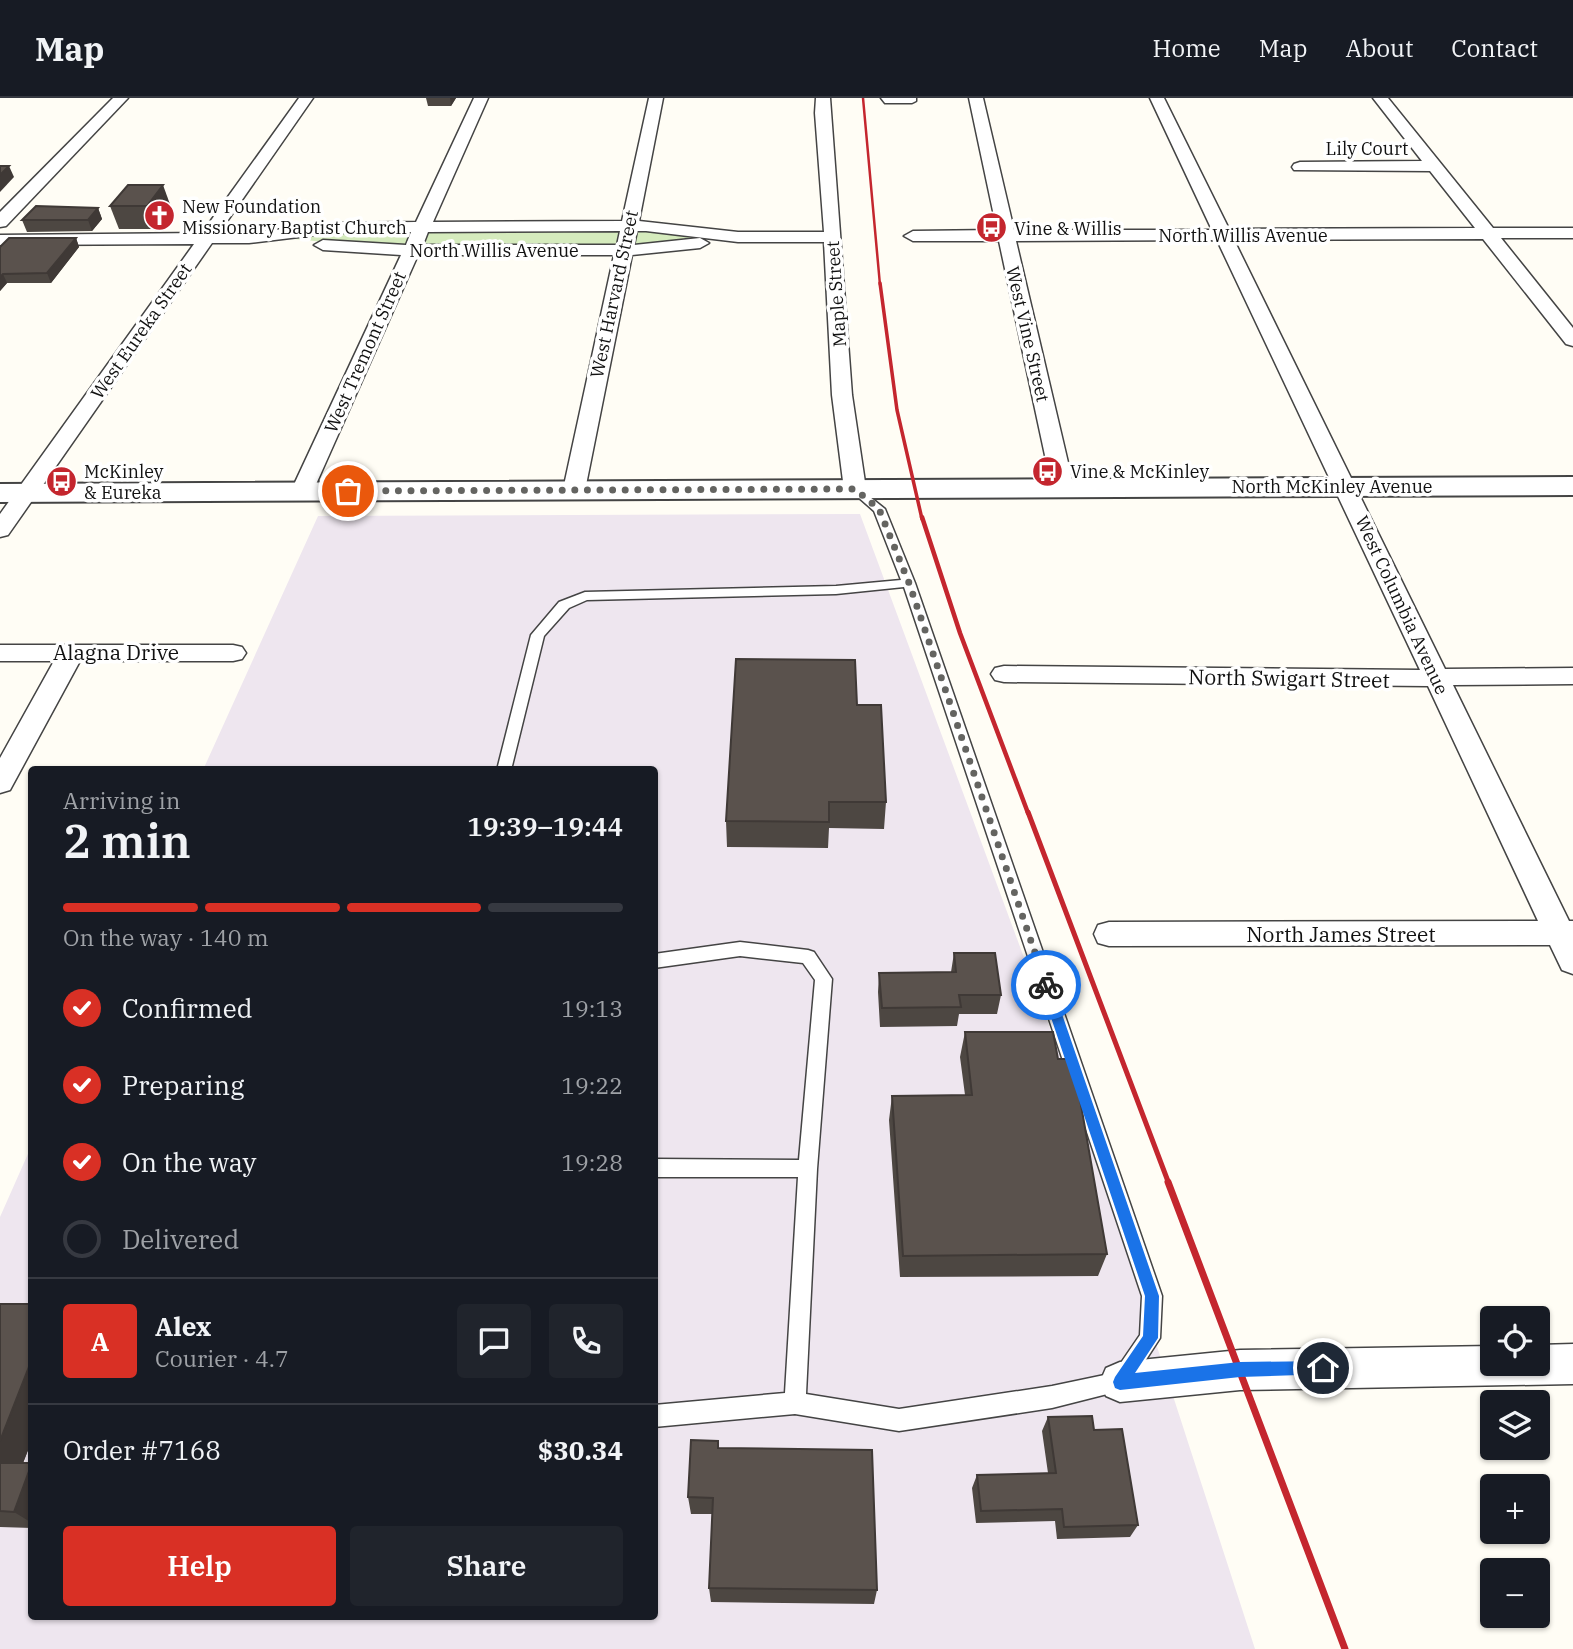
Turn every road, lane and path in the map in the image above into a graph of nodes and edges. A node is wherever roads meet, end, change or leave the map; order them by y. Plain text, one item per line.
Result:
1 (121, 98) edge
2 (306, 98) edge
3 (481, 98) edge
4 (656, 98) edge
5 (823, 98) edge
6 (885, 98) edge
7 (912, 98) edge
8 (976, 98) edge
9 (1157, 98) edge
10 (1380, 98) edge
11 (1434, 166) junction
12 (1300, 167) dead end
13 (0, 222) edge
14 (628, 226) junction
15 (422, 227) junction
16 (1573, 233) edge
17 (1488, 234) junction
18 (1223, 235) junction
19 (913, 236) dead end
20 (1007, 236) junction
21 (738, 237) junction
22 (832, 237) junction
23 (249, 238) junction
24 (207, 239) junction
25 (0, 240) edge
26 (411, 250) junction
27 (623, 250) junction
28 (1573, 340) edge
29 (1346, 486) junction
30 (1573, 486) edge
31 (1063, 488) junction
32 (855, 489) junction
33 (574, 490) junction
34 (302, 491) junction
35 (14, 493) edge
36 (0, 530) edge
37 (909, 583) junction
38 (72, 652) junction
39 (0, 653) edge
40 (233, 653) dead end
41 (1004, 674) dead end
42 (1573, 676) edge
43 (1436, 677) junction
44 (505, 766) edge
45 (0, 783) edge
46 (1566, 933) edge
47 (1108, 934) dead end
48 (658, 960) edge
49 (1573, 961) edge
50 (658, 1168) edge
51 (808, 1169) junction
52 (1573, 1364) edge
53 (1120, 1382) junction
54 (795, 1403) junction
55 (658, 1416) edge

1 - 13 street
2 - 24 street, West Eureka Street
3 - 15 street, West Tremont Street
4 - 14 street, West Harvard Street
5 - 22 street, Maple Street
6 - 7 lane
8 - 20 street, West Vine Street
9 - 18 street, West Columbia Avenue
10 - 11 street
11 - 12 street, Lily Court
11 - 17 street
14 - 15 street, North Willis Avenue
14 - 21 street, North Willis Avenue
14 - 27 street, West Harvard Street
15 - 23 street, North Willis Avenue
15 - 26 street, West Tremont Street
16 - 17 street, North Willis Avenue
17 - 18 street, North Willis Avenue
17 - 28 street
18 - 20 street, North Willis Avenue
18 - 29 street, West Columbia Avenue
19 - 20 street, North Willis Avenue
20 - 31 street, West Vine Street
21 - 22 street, North Willis Avenue
21 - 27 street, North Willis Avenue
22 - 32 street, Maple Street
23 - 24 street, North Willis Avenue
23 - 26 street, North Willis Avenue
24 - 25 street, North Willis Avenue
24 - 35 street, West Eureka Street
26 - 27 street, North Willis Avenue
26 - 34 street, West Tremont Street
27 - 33 street, West Harvard Street
29 - 30 street, North McKinley Avenue
29 - 31 street, North McKinley Avenue
29 - 43 street, West Columbia Avenue
31 - 32 street, North McKinley Avenue
32 - 33 street, North McKinley Avenue
32 - 37 lane
33 - 34 street, North McKinley Avenue
34 - 35 street, North McKinley Avenue
35 - 36 street, West Eureka Street
37 - 44 lane
37 - 53 lane
38 - 39 street, Alagna Drive
38 - 40 street, Alagna Drive
38 - 45 street
41 - 43 street, North Swigart Street
42 - 43 street, North Swigart Street
43 - 46 street, West Columbia Avenue
46 - 47 street, North James Street
46 - 49 street, West Columbia Avenue
48 - 51 lane
50 - 51 lane
51 - 54 lane
52 - 53 street
53 - 54 lane
54 - 55 lane

